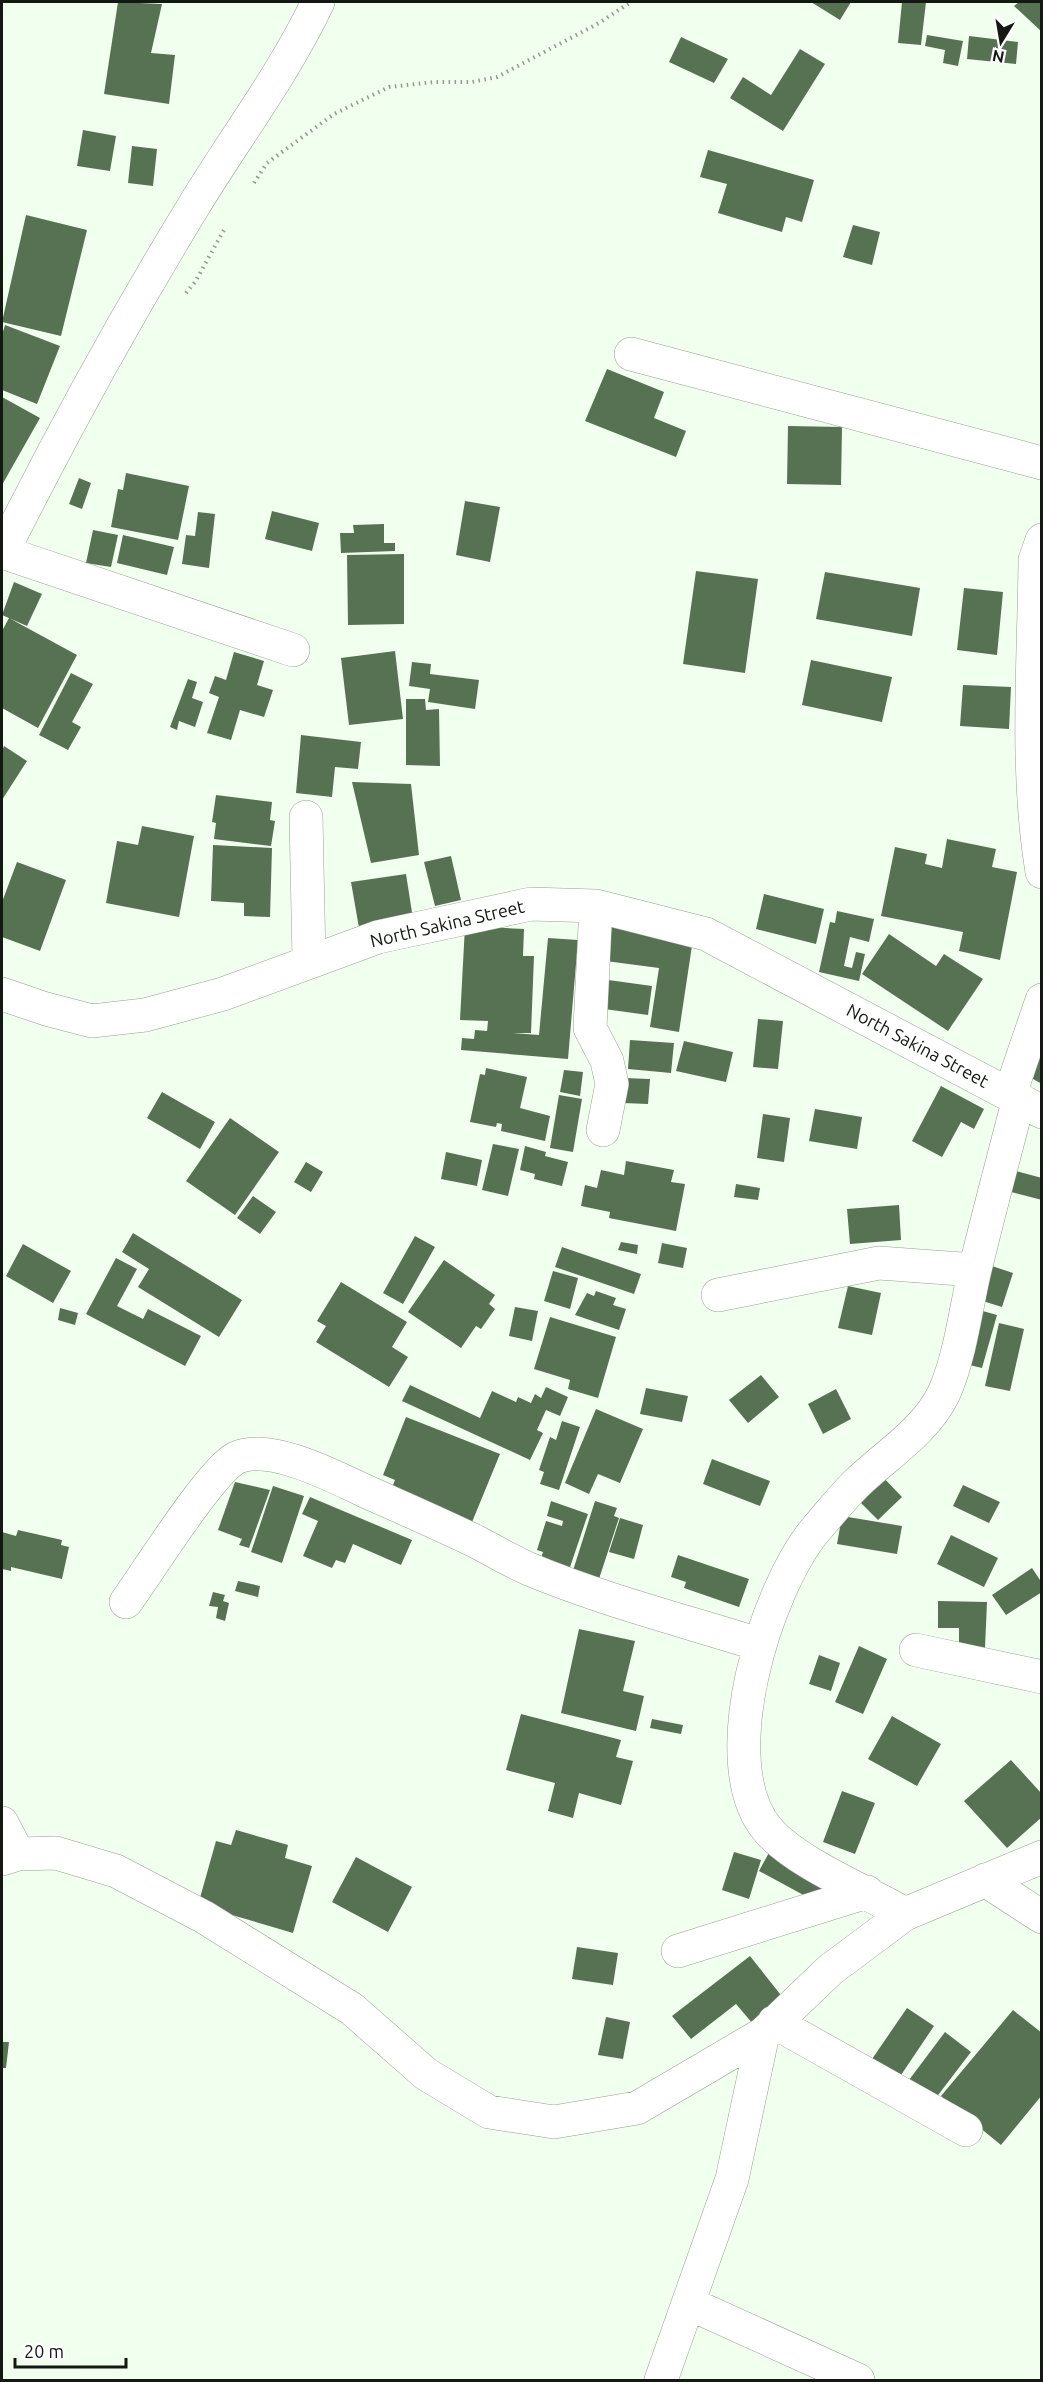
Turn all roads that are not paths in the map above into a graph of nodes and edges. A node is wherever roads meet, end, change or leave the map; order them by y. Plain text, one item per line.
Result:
1 (318, 2) edge
2 (631, 354) dead end
3 (1041, 463) edge
4 (1041, 540) edge
5 (2, 553) edge
6 (293, 650) dead end
7 (306, 817) dead end
8 (1041, 872) edge
9 (596, 906) junction
10 (309, 960) junction
11 (2, 994) edge
12 (1041, 1000) edge
13 (1024, 1102) edge
14 (603, 1130) dead end
15 (975, 1270) junction
16 (718, 1295) dead end
17 (126, 1602) dead end
18 (758, 1644) junction
19 (916, 1650) dead end
20 (1041, 1677) edge
21 (2, 1823) edge
22 (10, 1857) edge
23 (1041, 1857) edge
24 (985, 1880) junction
25 (867, 1892) junction
26 (905, 1914) junction
27 (1041, 1917) edge
28 (678, 1951) dead end
29 (768, 2028) junction
30 (966, 2130) dead end
31 (688, 2303) junction
32 (661, 2380) edge
33 (858, 2380) edge

1 - 5 street
2 - 3 street
4 - 8 street
5 - 6 street
7 - 10 street
9 - 10 street, North Sakina Street
9 - 13 street, North Sakina Street
9 - 14 street
10 - 11 street, North Sakina Street
12 - 13 street
13 - 15 street
15 - 16 street
15 - 18 street
17 - 18 street
18 - 25 street
19 - 20 street
21 - 22 street
22 - 29 street
23 - 24 street
24 - 26 street
24 - 27 street
25 - 26 street
25 - 28 street
26 - 29 street
29 - 30 street
29 - 31 street
31 - 32 street
31 - 33 street

